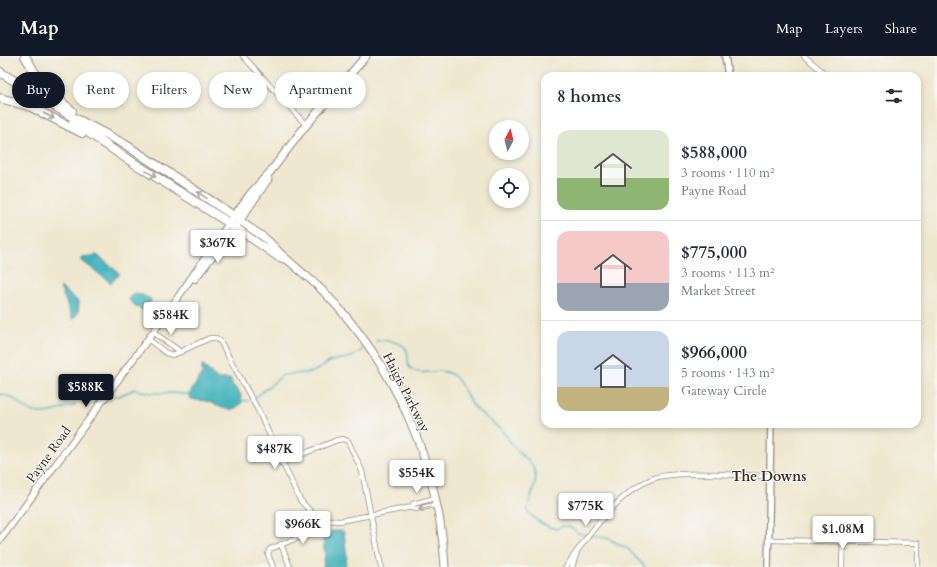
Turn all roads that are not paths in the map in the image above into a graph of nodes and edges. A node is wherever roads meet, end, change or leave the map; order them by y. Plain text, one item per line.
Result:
1 (25, 56) edge
2 (243, 56) edge
3 (366, 56) edge
4 (724, 56) edge
5 (804, 56) edge
6 (0, 72) edge
7 (727, 72) edge
8 (823, 72) edge
9 (0, 75) edge
10 (0, 98) edge
11 (306, 125) junction
12 (126, 145) junction
13 (118, 153) junction
14 (235, 222) junction
15 (153, 332) junction
16 (148, 339) junction
17 (181, 352) junction
18 (771, 428) edge
19 (281, 464) junction
20 (770, 476) junction
21 (436, 502) junction
22 (371, 515) junction
23 (323, 519) junction
24 (843, 535) dead end
25 (0, 540) edge
26 (769, 540) junction
27 (843, 542) junction
28 (281, 544) junction
29 (578, 548) junction
30 (273, 567) edge
31 (290, 567) edge
32 (381, 567) edge
33 (445, 567) edge
34 (566, 567) edge
35 (572, 567) edge
36 (768, 567) edge
37 (842, 567) edge
38 (918, 567) edge

1 - 12 highway
2 - 11 street
3 - 11 main road, Payne Road
4 - 7 street
5 - 8 street
6 - 12 highway
9 - 13 highway
10 -> 13 highway
11 - 14 main road, Payne Road
14 -> 12 highway
13 -> 14 highway
14 - 15 main road, Payne Road
14 - 21 main road, Haigis Parkway
15 - 16 main road, Payne Road
15 - 17 street
16 - 17 street
16 - 25 main road, Payne Road
17 - 19 street
18 - 20 street
19 - 22 street
19 - 23 street
20 - 26 street
20 - 29 street
21 -> 22 street
21 - 33 main road, Haigis Parkway
22 - 23 street
22 - 32 street
23 - 28 street
24 - 27 street
26 - 27 street
26 - 36 street
27 - 37 street
27 - 38 street
28 - 30 street
28 - 31 street
29 - 34 street
29 - 35 street

